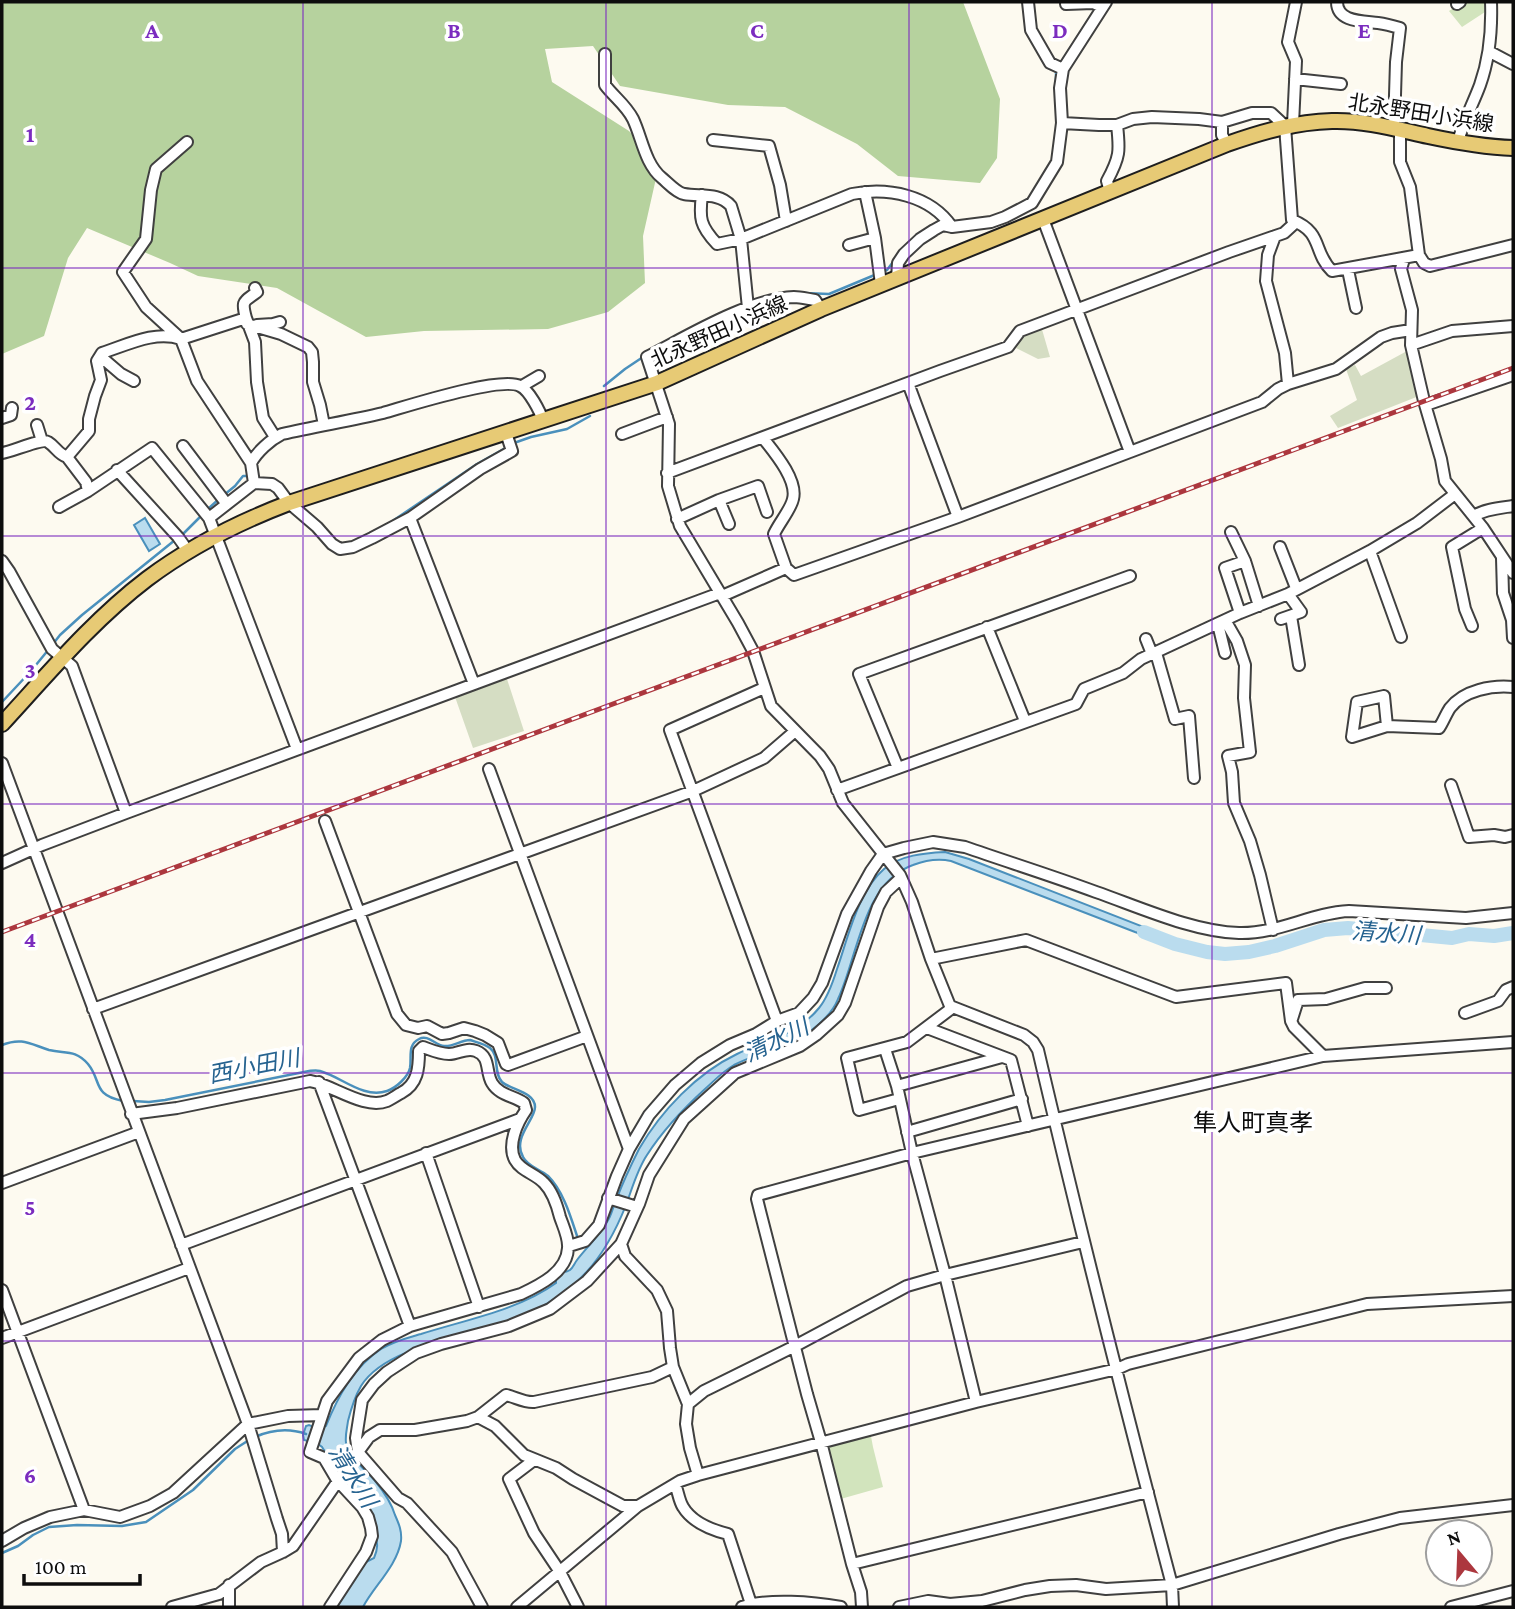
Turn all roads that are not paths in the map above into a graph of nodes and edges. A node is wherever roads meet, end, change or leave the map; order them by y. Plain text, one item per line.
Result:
1 (1028, 2) edge
2 (1296, 2) edge
3 (1337, 2) edge
4 (1491, 2) edge
5 (1066, 4) dead end
6 (1104, 4) edge
7 (1275, 39) dead end
8 (1288, 41) junction
9 (1490, 52) junction
10 (605, 54) dead end
11 (1513, 64) edge
12 (1063, 69) junction
13 (1295, 79) junction
14 (1341, 84) dead end
15 (1222, 122) junction
16 (1062, 123) junction
17 (1117, 125) junction
18 (1289, 125) junction
19 (1397, 129) junction
20 (713, 141) dead end
21 (187, 142) dead end
22 (1458, 142) junction
23 (1227, 144) junction
24 (1513, 148) edge
25 (865, 192) junction
26 (1110, 192) junction
27 (702, 195) junction
28 (1005, 217) junction
29 (1043, 219) junction
30 (786, 220) junction
31 (1296, 222) junction
32 (950, 224) junction
33 (1012, 232) junction
34 (1275, 236) junction
35 (875, 238) junction
36 (741, 239) junction
37 (849, 245) dead end
38 (1513, 246) edge
39 (1419, 255) junction
40 (1404, 259) junction
41 (1348, 270) junction
42 (880, 277) junction
43 (897, 278) junction
44 (255, 288) dead end
45 (747, 305) junction
46 (1356, 308) dead end
47 (821, 309) junction
48 (1075, 309) junction
49 (280, 322) dead end
50 (248, 323) junction
51 (1513, 326) edge
52 (1411, 331) junction
53 (181, 339) junction
54 (1410, 345) junction
55 (100, 356) junction
56 (1513, 375) edge
57 (539, 376) dead end
58 (134, 381) dead end
59 (657, 383) junction
60 (908, 383) junction
61 (1288, 384) junction
62 (522, 386) junction
63 (1426, 405) junction
64 (12, 408) dead end
65 (667, 417) junction
66 (2, 418) edge
67 (544, 421) junction
68 (37, 425) dead end
69 (324, 425) junction
70 (621, 434) dead end
71 (275, 437) junction
72 (763, 438) junction
73 (42, 441) junction
74 (509, 441) junction
75 (183, 446) dead end
76 (1130, 452) junction
77 (2, 453) edge
78 (67, 457) junction
79 (117, 470) junction
80 (252, 472) junction
81 (667, 473) junction
82 (88, 491) junction
83 (1455, 494) junction
84 (223, 499) junction
85 (719, 500) junction
86 (289, 503) junction
87 (1513, 506) edge
88 (59, 507) dead end
89 (767, 512) dead end
90 (206, 514) junction
91 (1474, 516) junction
92 (410, 517) junction
93 (958, 517) junction
94 (677, 519) junction
95 (729, 524) dead end
96 (1483, 528) junction
97 (1231, 531) dead end
98 (216, 535) junction
99 (183, 544) junction
100 (1280, 547) dead end
101 (1370, 551) junction
102 (1502, 555) junction
103 (2, 561) edge
104 (1245, 561) junction
105 (786, 568) junction
106 (1513, 573) edge
107 (1130, 576) dead end
108 (1292, 591) junction
109 (721, 594) junction
110 (1259, 606) junction
111 (1240, 613) junction
112 (1222, 622) junction
113 (988, 626) junction
114 (1472, 626) dead end
115 (1401, 637) dead end
116 (1513, 638) edge
117 (1146, 639) dead end
118 (54, 650) junction
119 (1225, 653) dead end
120 (1154, 654) junction
121 (1299, 665) dead end
122 (474, 684) junction
123 (1513, 687) edge
124 (764, 688) junction
125 (1175, 719) junction
126 (1025, 721) junction
127 (1163, 723) dead end
128 (2, 724) edge
129 (1387, 726) dead end
130 (794, 732) junction
131 (297, 749) junction
132 (2, 763) edge
133 (898, 768) junction
134 (489, 769) dead end
135 (1194, 778) dead end
136 (1451, 785) dead end
137 (837, 790) junction
138 (693, 791) junction
139 (126, 813) junction
140 (325, 821) dead end
141 (1513, 835) edge
142 (34, 849) junction
143 (520, 855) junction
144 (885, 856) junction
145 (2, 863) edge
146 (900, 876) junction
147 (359, 912) junction
148 (1513, 913) edge
149 (1273, 930) junction
150 (931, 959) junction
151 (1513, 987) edge
152 (1386, 988) dead end
153 (952, 1008) junction
154 (93, 1009) junction
155 (1465, 1013) dead end
156 (777, 1021) junction
157 (1291, 1021) junction
158 (927, 1028) junction
159 (587, 1037) junction
160 (1513, 1042) edge
161 (885, 1049) junction
162 (1323, 1056) junction
163 (1002, 1057) junction
164 (319, 1082) junction
165 (897, 1086) junction
166 (899, 1099) junction
167 (1021, 1099) junction
168 (130, 1112) junction
169 (520, 1119) junction
170 (1054, 1120) junction
171 (1028, 1126) junction
172 (139, 1132) junction
173 (907, 1132) junction
174 (629, 1149) junction
175 (426, 1153) junction
176 (912, 1153) junction
177 (354, 1180) junction
178 (2, 1183) edge
179 (608, 1198) junction
180 (637, 1207) junction
181 (1083, 1242) junction
182 (621, 1244) junction
183 (181, 1245) junction
184 (569, 1246) junction
185 (189, 1268) junction
186 (946, 1275) junction
187 (2, 1290) edge
188 (1513, 1296) edge
189 (479, 1307) junction
190 (410, 1326) junction
191 (17, 1332) junction
192 (2, 1338) edge
193 (795, 1346) junction
194 (673, 1367) junction
195 (1117, 1369) junction
196 (976, 1402) junction
197 (688, 1404) junction
198 (321, 1415) junction
199 (478, 1417) junction
200 (248, 1427) junction
201 (821, 1442) junction
202 (358, 1452) junction
203 (534, 1460) junction
204 (698, 1475) junction
205 (337, 1480) junction
206 (676, 1484) junction
207 (1148, 1492) junction
208 (1513, 1505) edge
209 (638, 1506) junction
210 (84, 1510) junction
211 (2, 1541) edge
212 (283, 1552) junction
213 (852, 1564) junction
214 (560, 1572) junction
215 (229, 1585) junction
216 (1172, 1585) junction
217 (1513, 1591) edge
218 (748, 1606) edge
219 (172, 1607) edge
220 (229, 1607) edge
221 (330, 1607) edge
222 (482, 1607) edge
223 (517, 1607) edge
224 (578, 1607) edge
225 (841, 1607) edge
226 (862, 1607) edge
227 (899, 1607) edge
228 (1173, 1607) edge
229 (1451, 1607) edge

1 - 12 street
2 - 8 street
3 - 19 street
4 - 9 street
5 - 6 street
6 - 12 street
7 - 8 street
8 - 13 street
9 - 11 street
9 - 22 street
10 - 27 street
12 - 16 street
13 - 14 street
13 - 18 street
15 - 17 street
15 - 18 street
15 - 23 street
16 - 17 street
16 - 28 street
17 - 26 street
18 - 19 main road, 北永野田小浜線
18 - 23 main road, 北永野田小浜線
18 - 31 street
19 - 22 main road, 北永野田小浜線
19 - 39 street
20 - 30 street
21 - 53 street
22 - 24 main road, 北永野田小浜線
23 - 26 main road, 北永野田小浜線
25 - 30 street
25 - 32 street
25 - 35 street
26 - 29 main road, 北永野田小浜線
27 - 36 street
27 - 36 street
28 - 32 street
28 - 33 street
29 - 33 main road, 北永野田小浜線
29 - 48 street
30 - 36 street
31 - 34 street
31 - 41 street
32 - 43 street
33 - 43 main road, 北永野田小浜線
34 - 48 street
34 - 61 street
35 - 37 street
35 - 42 street
36 - 45 street
38 - 39 street
39 - 40 street
40 - 41 street
40 - 52 street
41 - 46 street
42 - 43 main road, 北永野田小浜線
42 - 47 main road, 北永野田小浜線
44 - 50 street
45 - 47 street
45 - 59 street
47 - 59 main road, 北永野田小浜線
48 - 60 street
48 - 76 street
49 - 50 street
50 - 53 street
50 - 69 street
50 - 71 street
51 - 54 street
52 - 54 street
52 - 61 street
53 - 55 street
53 - 80 street
54 - 63 street
55 - 58 street
55 - 78 street
56 - 63 street
57 - 62 street
59 - 65 street
59 - 67 main road, 北永野田小浜線
60 - 72 street
60 - 93 street
61 - 76 street
62 - 67 street
62 - 69 street
63 - 83 street
64 - 66 street
65 - 70 street
65 - 81 street
67 - 74 main road, 北永野田小浜線
68 - 73 street
69 - 71 street
71 - 80 street
72 - 81 street
72 - 105 street
73 - 77 street
73 - 78 street
74 - 86 main road, 北永野田小浜線
74 - 92 street
75 - 84 street
76 - 93 street
78 - 82 street
79 - 82 street
79 - 90 street
79 - 99 street
80 - 84 street
80 - 86 street
81 - 94 street
82 - 88 street
83 - 91 street
83 - 101 street
84 - 90 street
85 - 89 street
85 - 94 street
85 - 95 street
86 - 92 street
86 - 98 main road, 北永野田小浜線
87 - 91 street
90 - 98 street
91 - 96 street
92 - 122 street
93 - 105 street
94 - 109 street
96 - 102 street
96 - 114 street
97 - 104 street
98 - 99 main road, 北永野田小浜線
98 - 131 street
99 - 118 main road, 北永野田小浜線
100 - 108 street
101 - 108 street
101 - 115 street
102 - 106 street
102 - 116 street
103 - 118 street
104 - 110 street
104 - 111 street
105 - 109 street
107 - 113 street
108 - 110 street
108 - 121 street
109 - 122 street
109 - 124 street
110 - 111 street
111 - 112 street
112 - 119 street
112 - 120 street
112 - 149 street
113 - 126 street
113 - 133 street
117 - 120 street
118 - 128 main road, 北永野田小浜線
118 - 139 street
120 - 125 street
120 - 126 street
122 - 131 street
123 - 129 street
124 - 130 street
124 - 138 street
125 - 127 street
125 - 135 street
126 - 133 street
130 - 137 street
130 - 138 street
131 - 139 street
132 - 142 street
133 - 137 street
134 - 143 street
136 - 141 street
137 - 144 street
138 - 143 street
138 - 156 street
139 - 142 street
140 - 147 street
142 - 145 street
142 - 154 street
143 - 147 street
143 - 159 street
144 - 146 street
144 - 149 street
144 - 156 street
146 - 150 street
146 - 180 street
147 - 154 street
147 - 159 street
148 - 149 street
150 - 153 street
150 - 157 street
151 - 155 street
152 - 157 street
153 - 158 street
153 - 170 street
154 - 168 street
156 - 174 street
157 - 162 street
158 - 161 street
158 - 163 street
159 - 174 street
160 - 162 street
161 - 165 street
161 - 166 street
162 - 170 street
163 - 165 street
163 - 167 street
164 - 168 street
164 - 169 street
164 - 177 street
165 - 166 street
166 - 173 street
167 - 171 street
167 - 173 street
168 - 172 street
169 - 175 street
169 - 184 street
170 - 171 street
170 - 181 street
171 - 176 street
172 - 178 street
172 - 183 street
173 - 176 street
174 - 179 street
175 - 177 street
175 - 189 street
176 - 186 street
176 - 193 street
177 - 183 street
177 - 190 street
179 - 180 street
179 - 184 street
180 - 182 street
181 - 186 street
181 - 195 street
182 - 194 street
182 - 202 street
183 - 185 street
184 - 189 street
185 - 191 street
185 - 200 street
186 - 193 street
186 - 196 street
187 - 191 street
188 - 195 street
189 - 190 street
190 - 198 street
191 - 192 street
191 - 210 street
193 - 197 street
193 - 201 street
194 - 197 street
194 - 199 street
195 - 196 street
195 - 207 street
196 - 201 street
197 - 204 street
198 - 200 street
198 - 205 street
199 - 202 street
199 - 203 street
200 - 210 street
200 - 212 street
201 - 204 street
201 - 213 street
202 - 205 street
202 - 222 street
203 - 209 street
203 - 214 street
204 - 206 street
205 - 212 street
205 - 221 street
206 - 209 street
206 - 218 street
207 - 213 street
207 - 216 street
208 - 216 street
209 - 214 street
210 - 211 street
212 - 215 street
213 - 226 street
214 - 223 street
214 - 224 street
215 - 219 street
215 - 220 street
216 - 227 street
216 - 228 street
217 - 229 street
218 - 225 street

